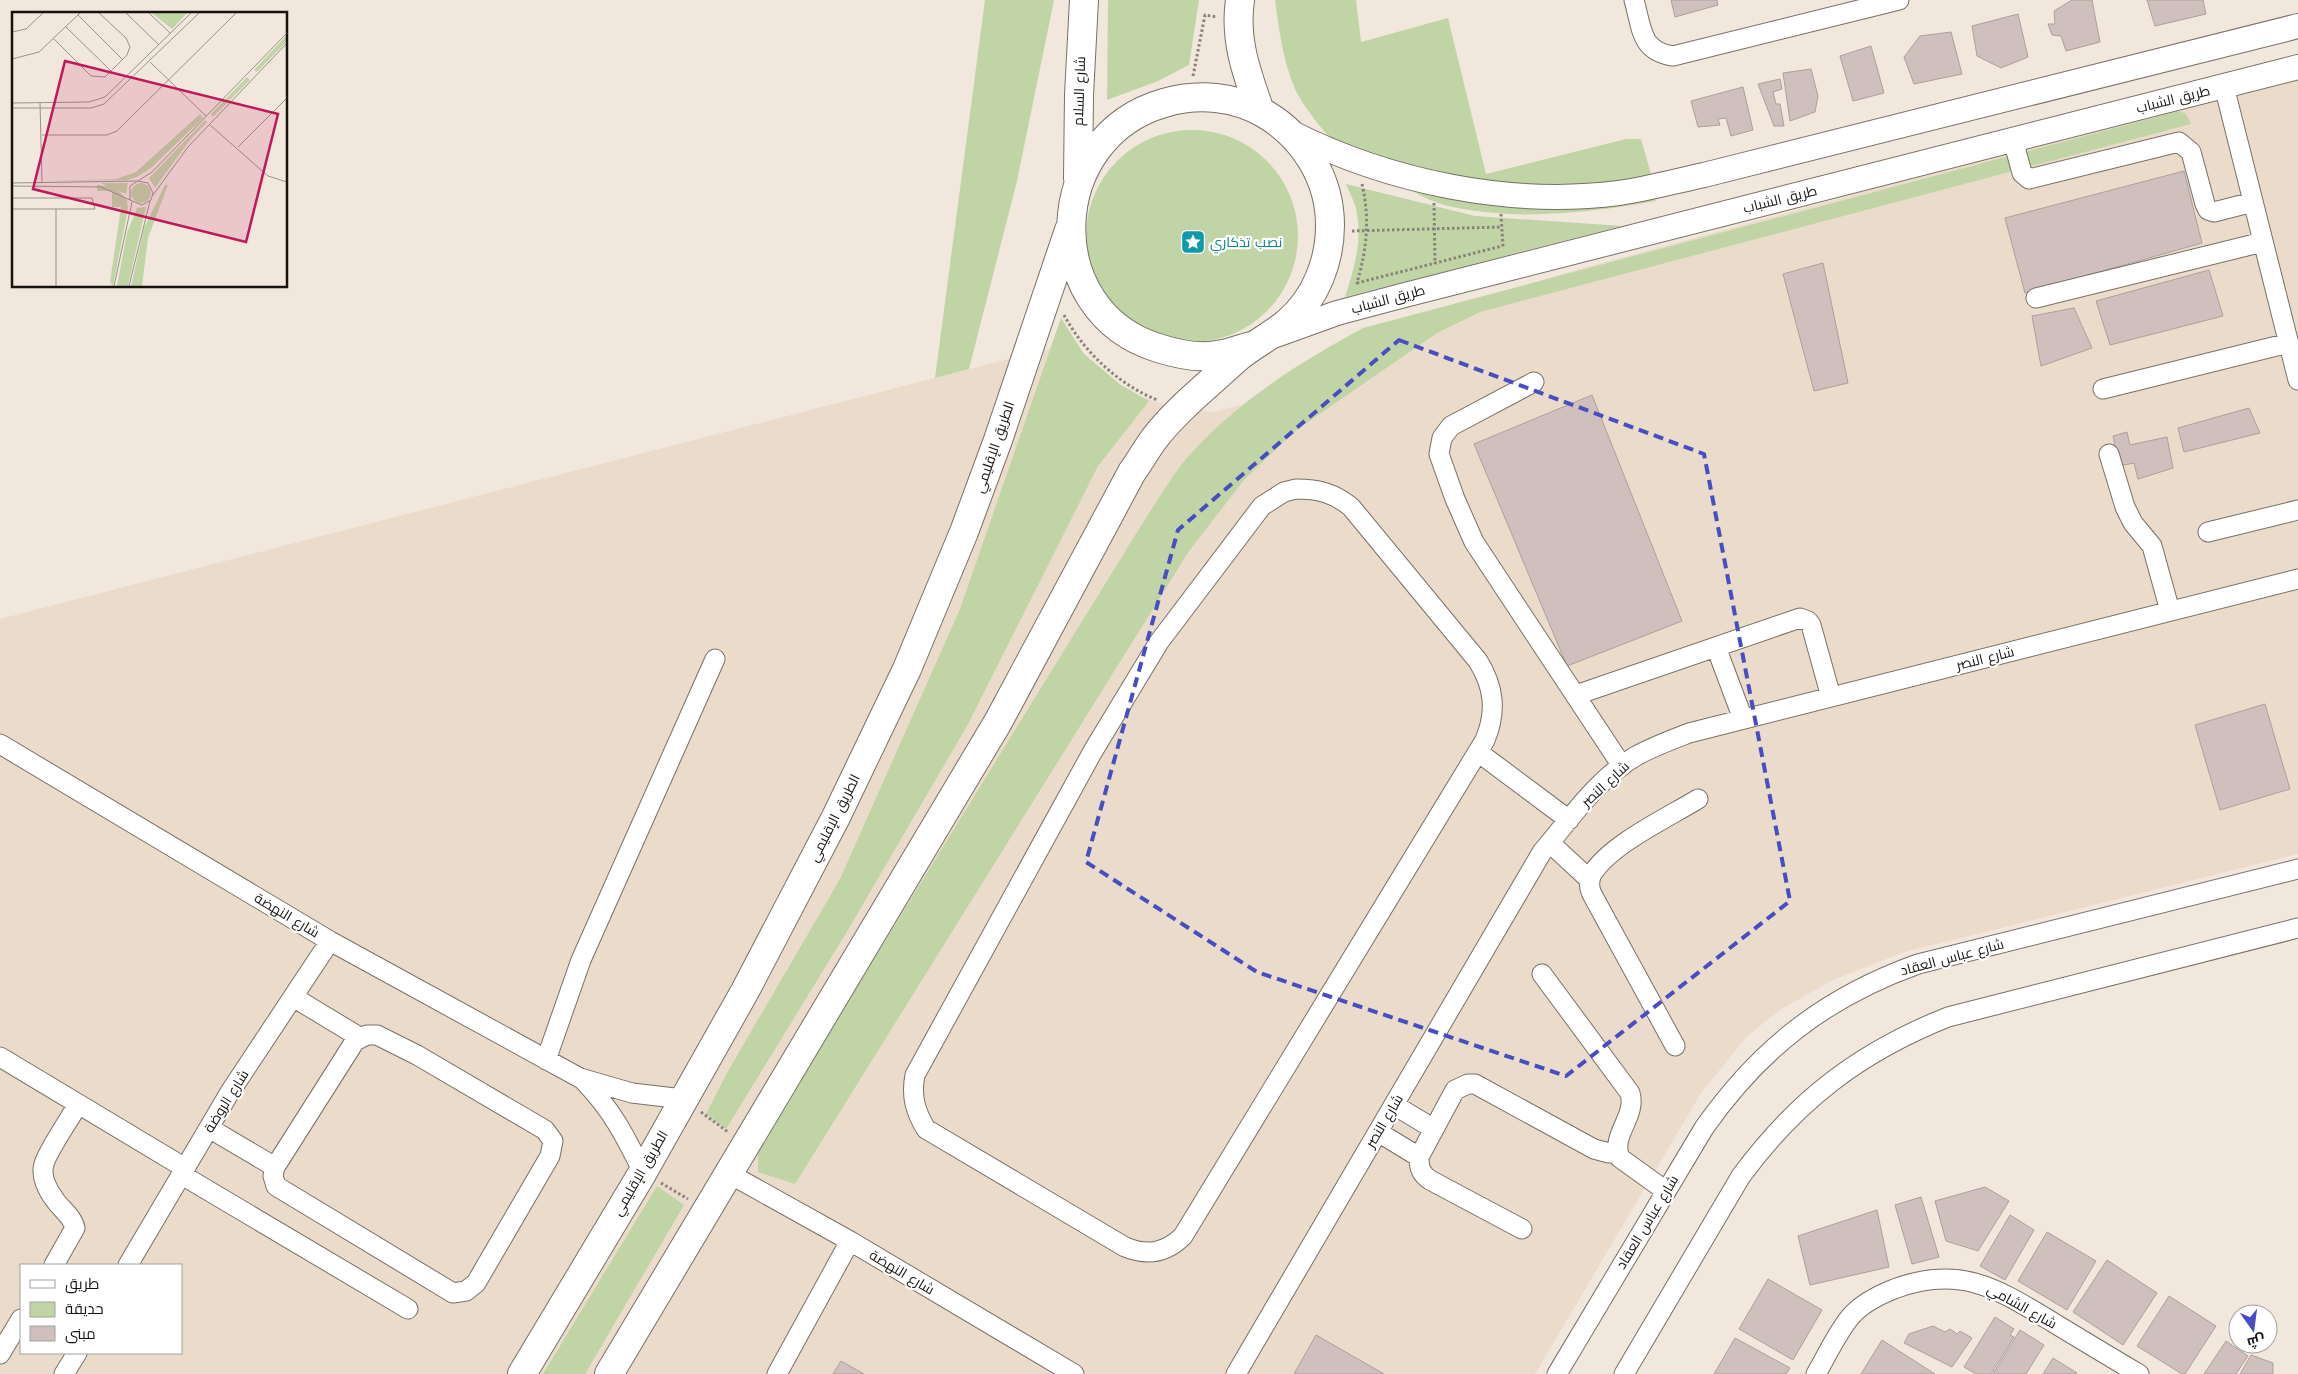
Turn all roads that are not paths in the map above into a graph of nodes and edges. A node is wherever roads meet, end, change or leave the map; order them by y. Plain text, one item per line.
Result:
1 (1084, 0) edge
2 (1634, 0) edge
3 (1899, 0) edge
4 (1238, 10) edge
5 (2298, 26) edge
6 (2298, 67) edge
7 (2224, 86) junction
8 (1260, 111) junction
9 (1290, 132) junction
10 (2013, 140) junction
11 (1078, 182) junction
12 (2253, 202) junction
13 (1070, 226) junction
14 (2263, 242) junction
15 (2036, 298) dead end
16 (2289, 342) junction
17 (1258, 343) junction
18 (2298, 380) edge
19 (1534, 382) dead end
20 (2103, 388) dead end
21 (2109, 454) dead end
22 (2298, 510) edge
23 (2208, 532) dead end
24 (2298, 579) edge
25 (2170, 611) junction
26 (1716, 647) junction
27 (715, 659) dead end
28 (1576, 695) junction
29 (1831, 697) junction
30 (1743, 719) junction
31 (0, 744) edge
32 (1478, 752) junction
33 (1622, 766) junction
34 (1698, 799) dead end
35 (1569, 820) junction
36 (1550, 843) junction
37 (2298, 869) edge
38 (1590, 880) junction
39 (2298, 928) edge
40 (330, 941) junction
41 (1542, 974) dead end
42 (293, 997) junction
43 (361, 1038) junction
44 (1675, 1046) dead end
45 (0, 1057) edge
46 (546, 1060) junction
47 (580, 1078) junction
48 (683, 1098) junction
49 (78, 1104) junction
50 (1394, 1105) junction
51 (209, 1128) junction
52 (1434, 1129) junction
53 (1378, 1132) junction
54 (1618, 1153) junction
55 (1419, 1157) junction
56 (275, 1167) junction
57 (183, 1171) junction
58 (642, 1172) junction
59 (728, 1173) junction
60 (1666, 1190) junction
61 (1522, 1229) dead end
62 (850, 1241) junction
63 (55, 1264) edge
64 (129, 1264) edge
65 (408, 1309) dead end
66 (20, 1322) edge
67 (0, 1354) edge
68 (75, 1354) edge
69 (64, 1374) edge
70 (522, 1374) edge
71 (609, 1374) edge
72 (777, 1374) edge
73 (1074, 1374) edge
74 (1236, 1374) edge
75 (1557, 1374) edge
76 (1624, 1374) edge
77 (1816, 1374) edge
78 (2139, 1374) edge

1 - 11 highway, شارع السلام
2 - 3 street
4 - 8 highway
5 - 9 main road
6 - 7 main road, طريق الشباب
7 - 10 main road, طريق الشباب
7 - 12 street
8 - 9 highway
8 - 11 highway
9 - 17 highway
10 - 12 street
10 - 17 main road, طريق الشباب
11 - 13 highway
12 - 14 street
13 - 17 highway
13 - 48 highway, الطريق الإقليمي
14 - 15 street
14 - 16 street
16 - 18 street
16 - 20 street
17 - 59 highway
19 - 28 street
21 - 25 street
22 - 23 street
24 - 25 street, شارع النصر
25 - 29 street, شارع النصر
26 - 28 street
26 - 29 street
26 - 30 street
27 - 46 street
28 - 33 street
29 - 30 street, شارع النصر
30 - 33 street, شارع النصر
31 - 40 street, شارع النهضة
32 - 32 street
32 - 35 street
33 - 35 street, شارع النصر
34 - 38 street
35 - 36 street, شارع النصر
36 - 38 street
36 - 50 street, شارع النصر
37 - 60 street, شارع عباس العقاد
38 - 44 street
39 - 76 street
40 - 42 street, شارع الروضة
40 - 46 street, شارع النهضة
41 - 54 street
42 - 43 street
42 - 51 street, شارع الروضة
43 - 56 street
43 - 56 street
45 - 49 street
46 - 47 street, شارع النهضة
47 - 48 street, شارع النهضة
47 - 58 street, شارع النهضة
48 - 58 highway, الطريق الإقليمي
49 - 57 street
49 - 63 street
50 - 52 street
50 - 53 street, شارع النصر
51 - 56 street
51 - 57 street, شارع الروضة
52 - 54 street
52 - 55 street
53 - 55 street
53 - 74 street, شارع النصر
54 - 60 street
55 - 61 street
57 - 64 street, شارع الروضة
57 - 65 street
58 - 70 highway, الطريق الإقليمي
59 - 62 street, شارع النهضة
59 - 71 highway
60 - 75 street, شارع عباس العقاد
62 - 72 street
62 - 73 street, شارع النهضة
66 - 67 street
68 - 69 street
77 - 78 street, شارع الشامي

